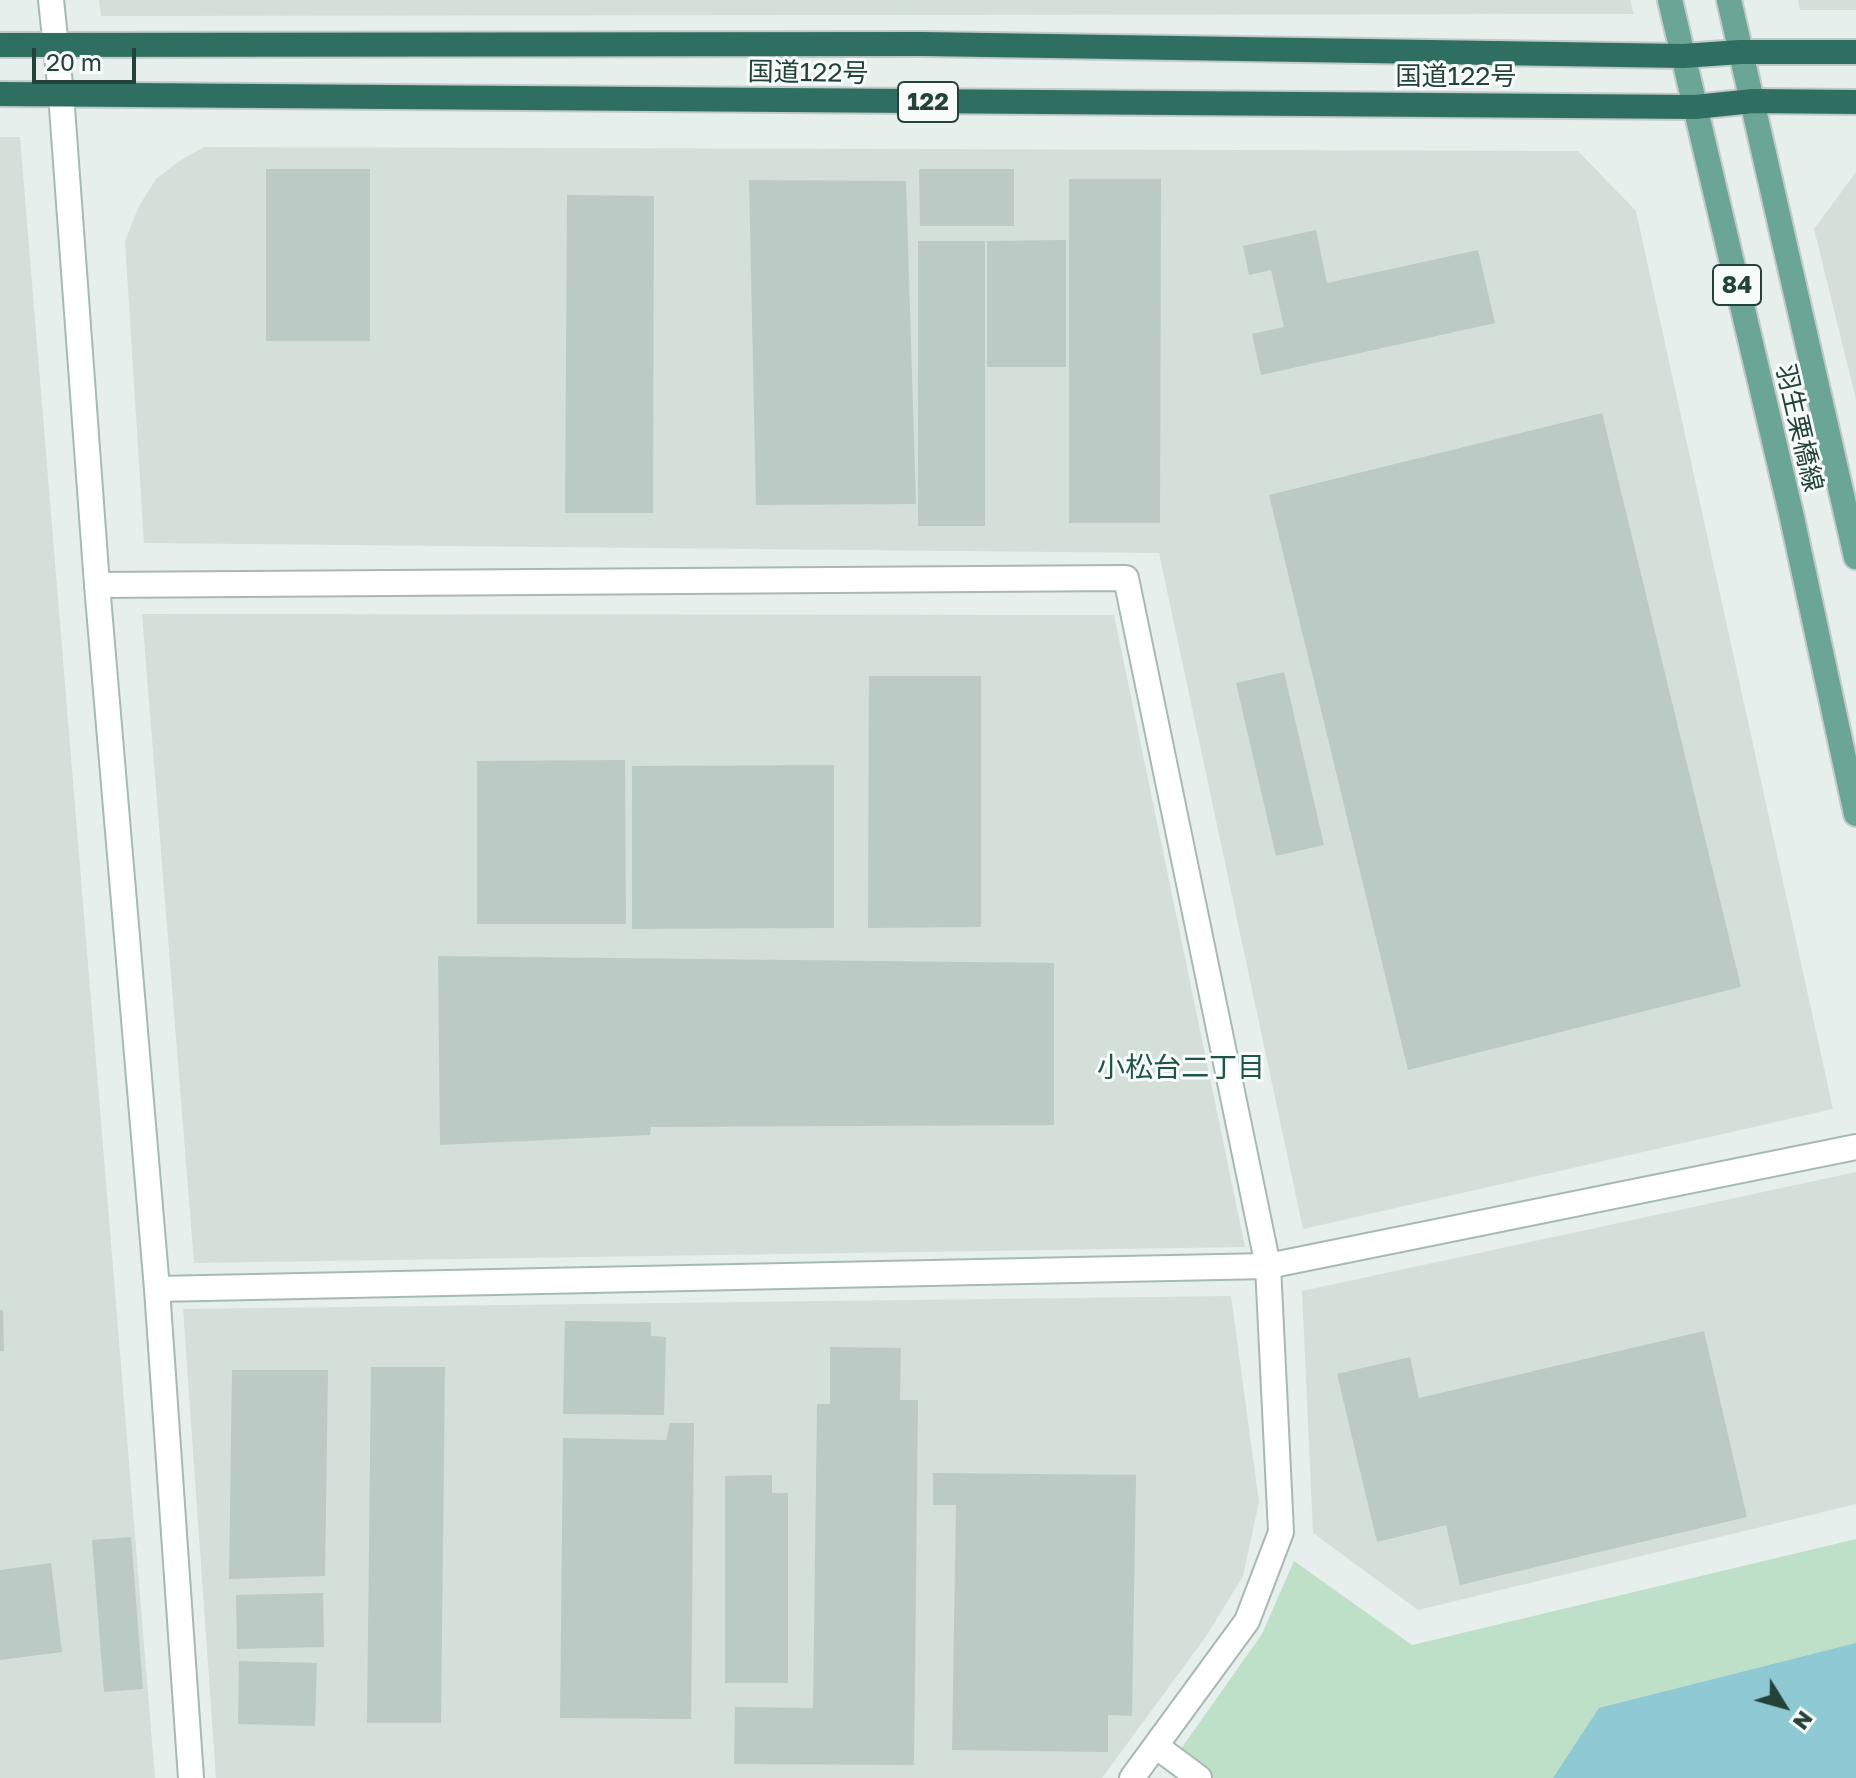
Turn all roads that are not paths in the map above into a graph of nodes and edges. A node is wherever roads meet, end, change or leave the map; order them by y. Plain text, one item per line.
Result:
1 (51, 0) edge
2 (1670, 0) edge
3 (1729, 0) edge
4 (0, 45) edge
5 (56, 46) junction
6 (1740, 52) junction
7 (1856, 52) edge
8 (1683, 56) junction
9 (0, 94) edge
10 (61, 94) junction
11 (1753, 101) junction
12 (1856, 102) edge
13 (1695, 107) junction
14 (1856, 557) edge
15 (97, 585) junction
16 (1856, 814) edge
17 (1856, 1147) edge
18 (1268, 1266) junction
19 (157, 1289) junction
20 (1156, 1746) junction
21 (1137, 1776) edge
22 (191, 1778) edge
23 (1199, 1778) edge

1 - 5 street
2 - 8 main road, 羽生栗橋線
3 - 6 main road, 羽生栗橋線
4 - 5 highway, 国道122号 / 122
5 - 8 highway, 国道122号 / 122
5 - 10 street
6 - 7 highway, 国道122号 / 122
6 - 8 highway, 国道122号 / 122
6 - 11 main road, 羽生栗橋線 / 84
8 - 13 main road, 羽生栗橋線 / 84
9 - 10 highway, 国道122号 / 122
10 - 13 highway, 国道122号 / 122
10 - 15 street
11 - 12 highway, 国道122号 / 122
11 - 13 highway, 国道122号 / 122
11 - 14 main road, 羽生栗橋線 / 84
13 - 16 main road, 羽生栗橋線 / 84
15 - 18 street
15 - 19 street
17 - 18 street
18 - 19 street
18 - 20 street
19 - 22 street
20 - 21 street
20 - 23 street

